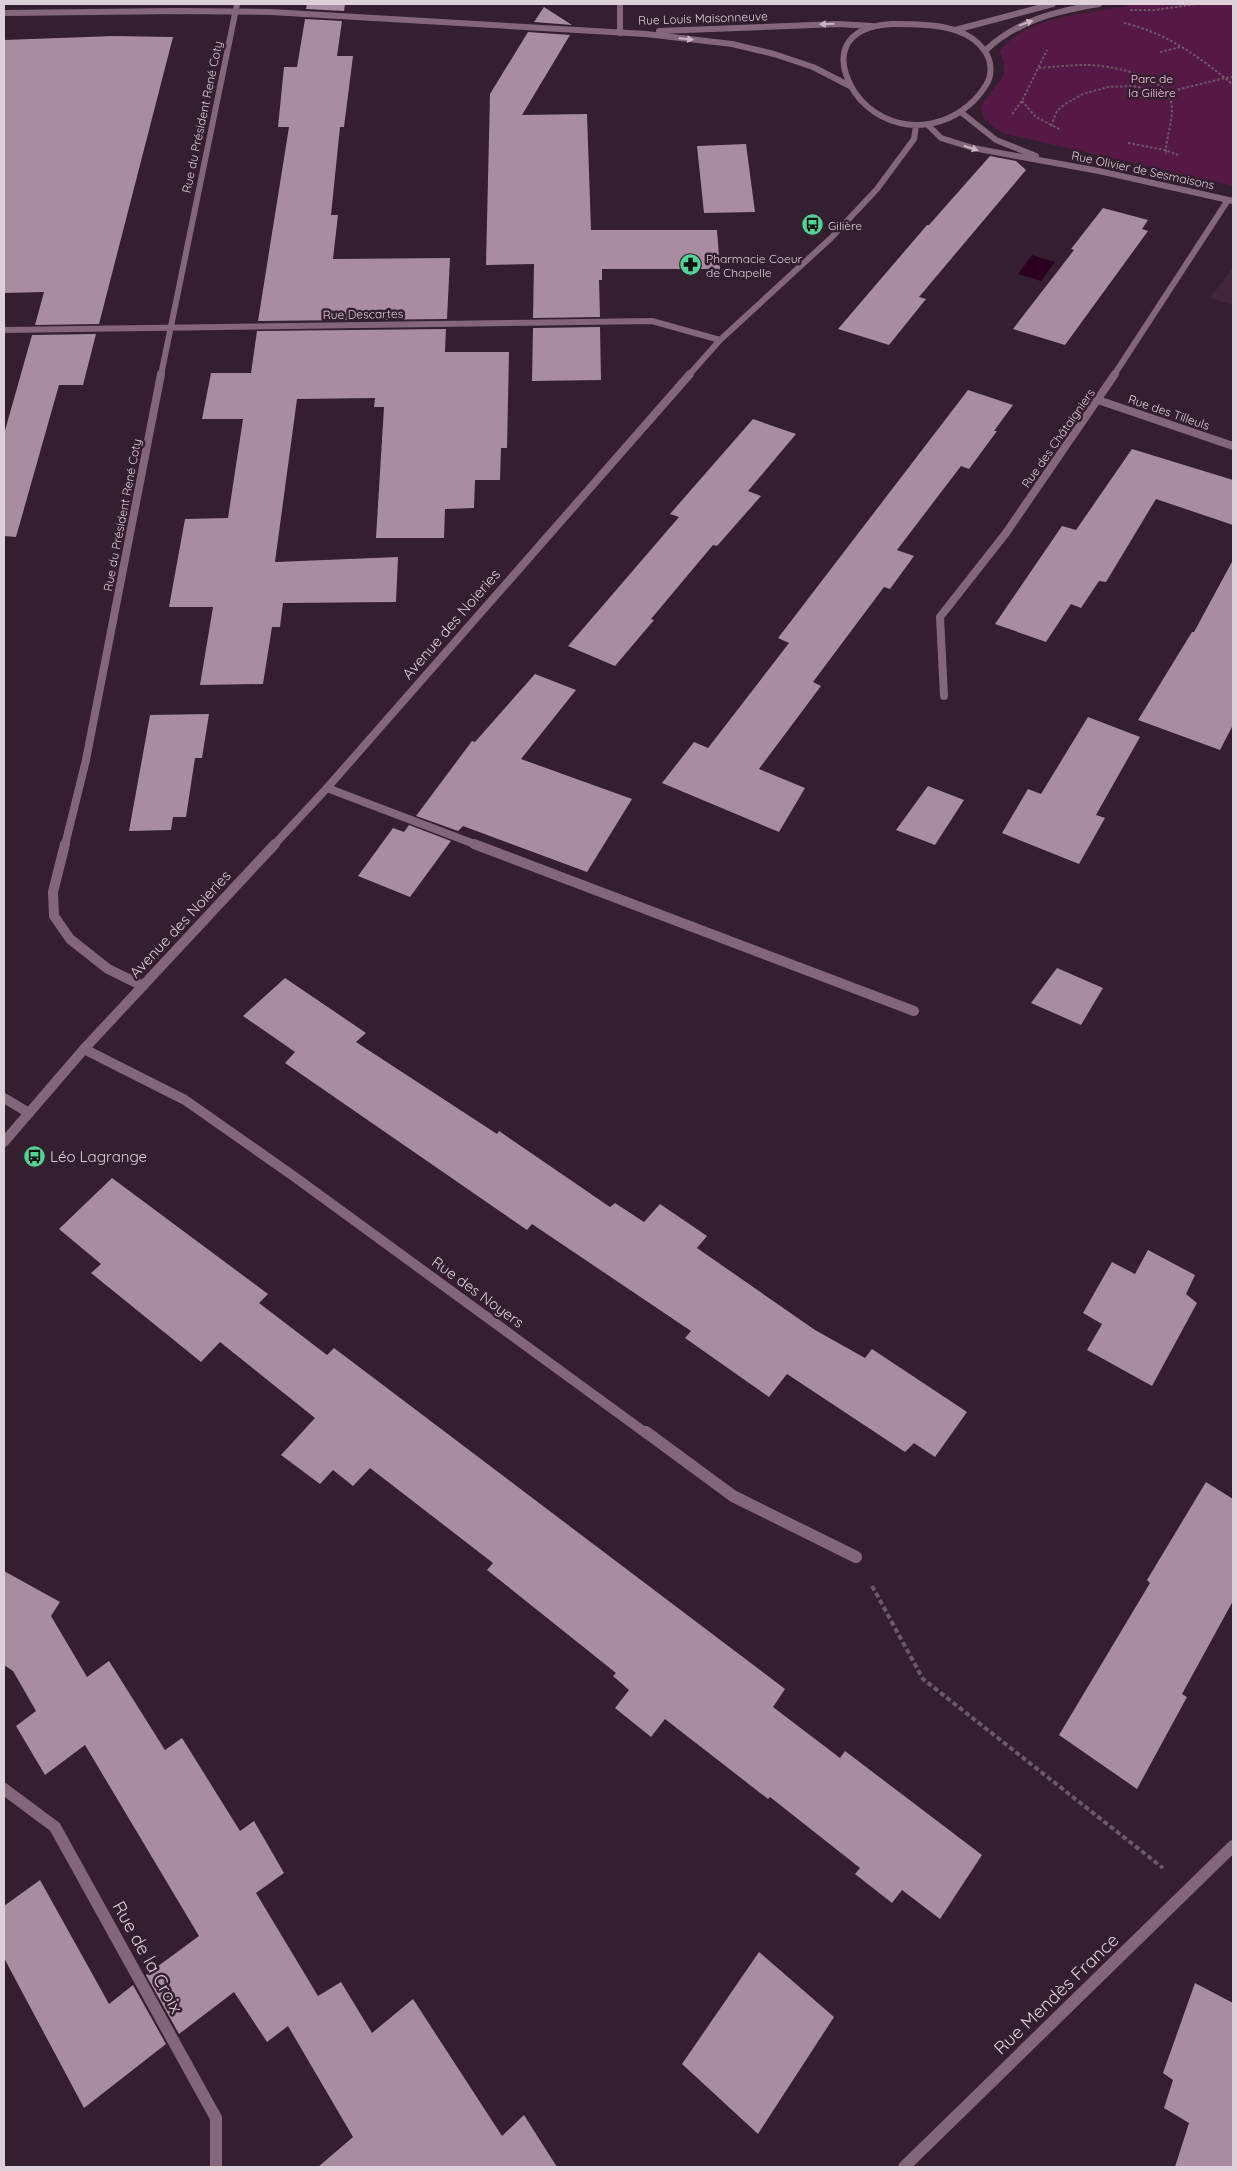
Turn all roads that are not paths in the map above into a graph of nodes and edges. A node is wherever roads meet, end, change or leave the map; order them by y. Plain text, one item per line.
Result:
1 (620, 4) edge
2 (1053, 4) edge
3 (1099, 4) edge
4 (237, 7) edge
5 (4, 13) edge
6 (876, 26) junction
7 (954, 30) junction
8 (620, 33) junction
9 (986, 50) junction
10 (850, 86) junction
11 (962, 113) junction
12 (916, 126) junction
13 (929, 126) junction
14 (1054, 162) junction
15 (1232, 200) edge
16 (170, 328) junction
17 (4, 330) edge
18 (720, 340) junction
19 (1098, 400) junction
20 (1233, 446) edge
21 (944, 696) dead end
22 (327, 788) junction
23 (143, 986) junction
24 (914, 1011) dead end
25 (84, 1049) junction
26 (4, 1098) edge
27 (29, 1113) junction
28 (4, 1142) edge
29 (856, 1557) road end
30 (4, 1789) edge
31 (1233, 1846) edge
32 (216, 2167) edge
33 (904, 2167) edge

1 - 8 street
2 - 7 street
9 -> 3 street
4 - 5 street, Rue Louis Maisonneuve
4 - 8 street, Rue Louis Maisonneuve
4 - 16 street, Rue du Président René Coty
6 - 7 street
6 -> 8 street, Rue Louis Maisonneuve
6 - 10 street
7 - 9 street
8 -> 10 street, Rue Louis Maisonneuve
9 - 11 street
10 - 12 street
11 - 13 street
11 - 14 street, Rue Olivier de Sesmaisons
12 - 13 street
12 - 18 street, Avenue des Noieries
13 -> 14 street, Rue Olivier de Sesmaisons
14 - 15 street, Rue Olivier de Sesmaisons
15 - 19 street, Rue des Châtaigniers
16 - 17 street, Rue Descartes
16 - 18 street, Rue Descartes
16 - 23 street, Rue du Président René Coty
18 - 22 street, Avenue des Noieries
19 - 20 street, Rue des Tilleuls
19 - 21 street, Rue des Châtaigniers
22 - 23 street, Avenue des Noieries
22 - 24 street
23 - 25 street, Avenue des Noieries
25 - 27 street, Avenue des Noieries
25 - 29 street, Rue des Noyers
26 - 27 street
27 - 28 street, Avenue des Noieries
30 - 32 street, Rue de la Croix
31 - 33 street, Rue Mendès France

